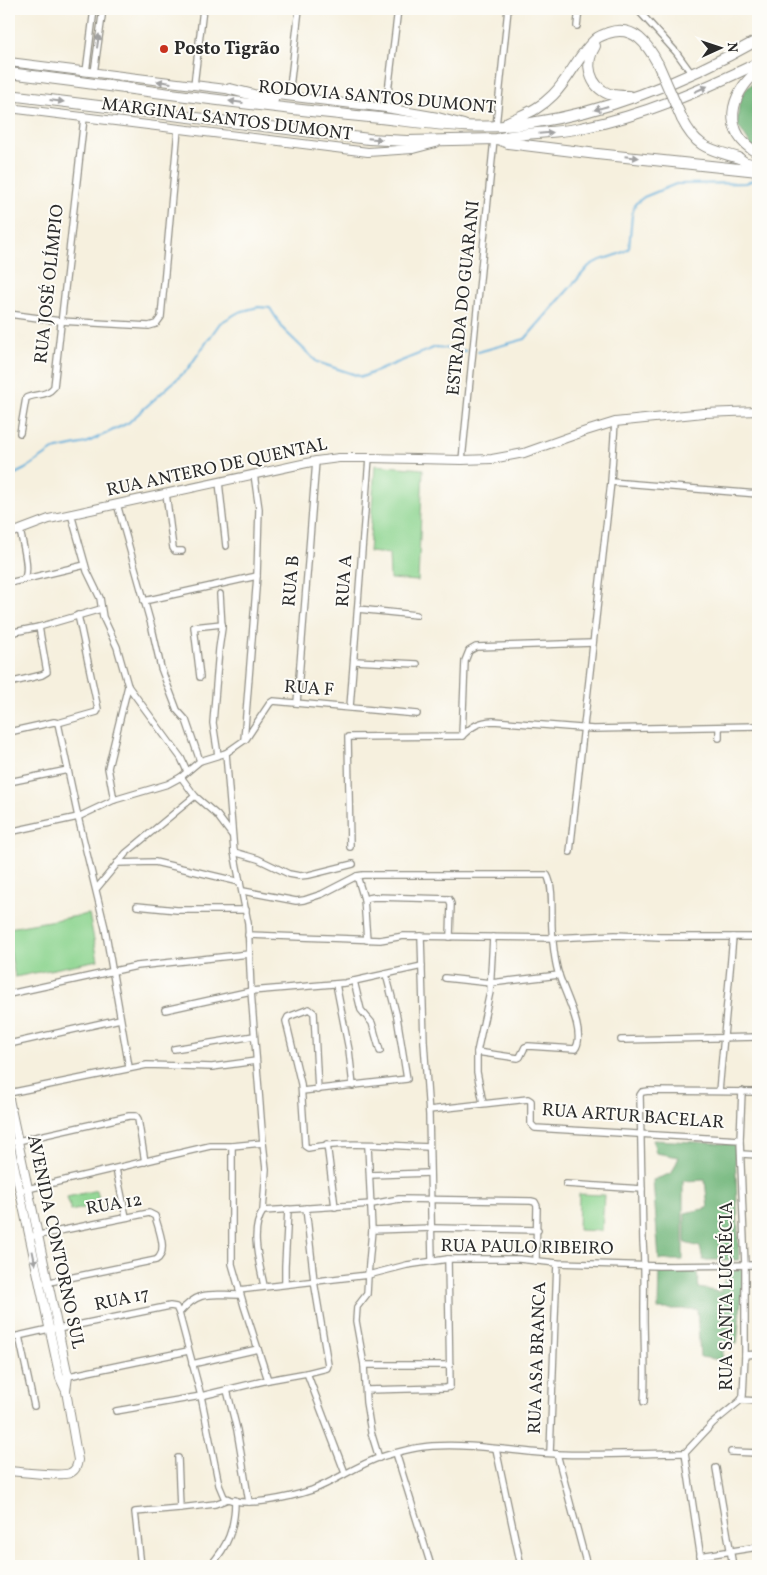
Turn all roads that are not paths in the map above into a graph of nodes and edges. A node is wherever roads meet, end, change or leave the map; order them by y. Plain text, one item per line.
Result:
1 (203, 9) edge
2 (299, 9) edge
3 (398, 9) edge
4 (508, 9) edge
5 (579, 9) edge
6 (637, 9) edge
7 (94, 10) edge
8 (102, 11) edge
9 (577, 26) dead end
10 (603, 36) junction
11 (758, 40) edge
12 (9, 62) edge
13 (758, 63) edge
14 (758, 71) edge
15 (9, 73) edge
16 (90, 73) junction
17 (692, 75) junction
18 (194, 85) junction
19 (230, 89) junction
20 (9, 95) edge
21 (289, 96) junction
22 (639, 96) junction
23 (9, 108) edge
24 (386, 108) junction
25 (337, 114) junction
26 (84, 118) junction
27 (468, 126) junction
28 (499, 126) junction
29 (178, 129) junction
30 (496, 139) junction
31 (442, 141) junction
32 (758, 152) edge
33 (740, 158) junction
34 (758, 161) edge
35 (758, 165) edge
36 (758, 171) edge
37 (9, 314) edge
38 (60, 321) junction
39 (758, 412) edge
40 (615, 422) junction
41 (20, 433) dead end
42 (369, 458) junction
43 (462, 460) junction
44 (316, 461) junction
45 (254, 474) junction
46 (219, 482) junction
47 (611, 482) junction
48 (166, 493) junction
49 (758, 494) edge
50 (117, 504) junction
51 (71, 514) junction
52 (20, 530) junction
53 (9, 533) edge
54 (226, 546) dead end
55 (182, 551) dead end
56 (85, 565) junction
57 (257, 576) junction
58 (24, 580) junction
59 (9, 583) edge
60 (220, 594) dead end
61 (144, 601) junction
62 (101, 609) junction
63 (358, 609) junction
64 (78, 615) junction
65 (416, 615) dead end
66 (222, 624) junction
67 (39, 627) junction
68 (9, 633) edge
69 (593, 643) junction
70 (354, 661) junction
71 (417, 664) dead end
72 (200, 677) dead end
73 (9, 683) edge
74 (128, 686) junction
75 (297, 703) junction
76 (350, 707) junction
77 (417, 714) dead end
78 (58, 724) junction
79 (758, 726) edge
80 (719, 727) junction
81 (584, 728) junction
82 (9, 732) edge
83 (462, 736) junction
84 (719, 738) dead end
85 (244, 740) junction
86 (226, 753) junction
87 (218, 754) junction
88 (200, 761) junction
89 (68, 770) junction
90 (187, 771) junction
91 (181, 776) junction
92 (9, 782) edge
93 (195, 796) junction
94 (114, 800) junction
95 (78, 817) junction
96 (9, 832) edge
97 (233, 836) junction
98 (350, 848) dead end
99 (234, 852) junction
100 (570, 852) dead end
101 (117, 863) junction
102 (354, 864) dead end
103 (357, 876) junction
104 (240, 882) junction
105 (96, 888) junction
106 (243, 891) junction
107 (364, 899) junction
108 (137, 906) dead end
109 (246, 910) junction
110 (248, 935) junction
111 (421, 936) junction
112 (450, 936) junction
113 (493, 937) junction
114 (733, 937) junction
115 (758, 937) edge
116 (553, 938) junction
117 (367, 940) junction
118 (249, 954) junction
119 (422, 966) junction
120 (111, 970) junction
121 (386, 974) junction
122 (559, 975) junction
123 (445, 978) dead end
124 (354, 981) junction
125 (491, 983) junction
126 (336, 984) junction
127 (251, 991) junction
128 (9, 994) edge
129 (165, 1010) dead end
130 (120, 1019) junction
131 (254, 1036) junction
132 (758, 1037) edge
133 (723, 1039) junction
134 (621, 1040) dead end
135 (9, 1044) edge
136 (174, 1049) dead end
137 (380, 1051) dead end
138 (477, 1052) junction
139 (256, 1061) junction
140 (129, 1067) junction
141 (353, 1086) junction
142 (318, 1090) junction
143 (719, 1091) junction
144 (742, 1091) junction
145 (9, 1092) edge
146 (302, 1092) junction
147 (758, 1092) edge
148 (9, 1099) edge
149 (483, 1103) junction
150 (429, 1110) junction
151 (641, 1134) junction
152 (740, 1140) junction
153 (18, 1141) junction
154 (9, 1142) edge
155 (263, 1143) junction
156 (327, 1144) junction
157 (232, 1146) junction
158 (368, 1146) junction
159 (430, 1147) junction
160 (741, 1154) junction
161 (758, 1155) edge
162 (145, 1162) junction
163 (116, 1169) junction
164 (430, 1174) junction
165 (370, 1175) junction
166 (566, 1184) dead end
167 (28, 1189) junction
168 (642, 1189) junction
169 (19, 1191) junction
170 (432, 1199) junction
171 (372, 1204) junction
172 (335, 1206) junction
173 (306, 1208) junction
174 (288, 1209) junction
175 (263, 1210) junction
176 (126, 1217) junction
177 (430, 1228) junction
178 (372, 1230) junction
179 (538, 1230) junction
180 (33, 1236) junction
181 (448, 1259) junction
182 (432, 1261) junction
183 (536, 1261) junction
184 (557, 1263) junction
185 (645, 1265) junction
186 (758, 1265) edge
187 (745, 1266) junction
188 (368, 1275) junction
189 (314, 1281) junction
190 (44, 1284) junction
191 (285, 1284) junction
192 (264, 1286) junction
193 (239, 1292) junction
194 (179, 1314) junction
195 (58, 1329) junction
196 (49, 1330) junction
197 (19, 1336) junction
198 (9, 1338) edge
199 (258, 1349) junction
200 (188, 1351) junction
201 (758, 1354) edge
202 (745, 1355) junction
203 (192, 1364) junction
204 (364, 1365) junction
205 (450, 1365) junction
206 (307, 1373) junction
207 (64, 1377) junction
208 (268, 1380) junction
209 (227, 1390) junction
210 (366, 1390) junction
211 (201, 1396) junction
212 (741, 1400) junction
213 (758, 1401) edge
214 (644, 1402) dead end
215 (34, 1406) dead end
216 (116, 1411) dead end
217 (496, 1449) junction
218 (731, 1452) dead end
219 (396, 1453) junction
220 (550, 1453) junction
221 (685, 1453) junction
222 (758, 1453) edge
223 (557, 1454) junction
224 (178, 1458) dead end
225 (379, 1458) junction
226 (716, 1468) dead end
227 (9, 1471) edge
228 (345, 1473) junction
229 (228, 1499) junction
230 (235, 1500) junction
231 (249, 1502) junction
232 (180, 1508) junction
233 (758, 1547) edge
234 (731, 1551) junction
235 (700, 1556) junction
236 (141, 1566) edge
237 (210, 1566) edge
238 (431, 1566) edge
239 (521, 1566) edge
240 (587, 1566) edge
241 (702, 1566) edge
242 (733, 1566) edge

1 - 18 street
2 - 21 street
3 - 24 street
4 - 28 street
5 - 9 street
6 - 17 street
7 - 8 street
7 - 16 street
16 -> 8 street
10 - 22 highway
10 - 28 highway
10 - 33 highway, bridge
11 - 17 highway, RODOVIA SANTOS DUMONT
12 - 16 street, MARGINAL SANTOS DUMONT
30 -> 13 highway, RODOVIA SANTOS DUMONT
14 - 32 highway
25 -> 15 highway, RODOVIA SANTOS DUMONT
18 -> 16 street, MARGINAL SANTOS DUMONT
17 - 22 highway, RODOVIA SANTOS DUMONT
18 - 19 street, MARGINAL SANTOS DUMONT
19 - 21 street, MARGINAL SANTOS DUMONT
19 - 25 highway
20 -> 31 highway, RODOVIA SANTOS DUMONT
21 - 24 street, MARGINAL SANTOS DUMONT
22 -> 28 highway, RODOVIA SANTOS DUMONT
23 - 26 street, MARGINAL SANTOS DUMONT
24 - 27 street, MARGINAL SANTOS DUMONT
25 - 27 highway, RODOVIA SANTOS DUMONT
26 - 29 street, MARGINAL SANTOS DUMONT
26 - 38 street, RUA JOSÉ OLÍMPIO
27 - 28 highway, RODOVIA SANTOS DUMONT
29 - 31 street, MARGINAL SANTOS DUMONT
29 - 38 street
30 - 31 highway, RODOVIA SANTOS DUMONT
30 -> 36 highway
30 - 43 street, ESTRADA DO GUARANI
33 - 34 main road
33 - 35 main road
37 - 38 street
38 - 41 street, RUA JOSÉ OLÍMPIO
39 - 40 street, RUA ANTERO DE QUENTAL
40 - 43 street, RUA ANTERO DE QUENTAL
40 - 47 street
42 - 43 street, RUA ANTERO DE QUENTAL
42 - 44 street, RUA ANTERO DE QUENTAL
42 - 63 street, RUA A
44 - 45 street, RUA ANTERO DE QUENTAL
44 - 75 street, RUA B
45 - 46 street, RUA ANTERO DE QUENTAL
45 - 57 street
46 - 48 street, RUA ANTERO DE QUENTAL
46 - 54 street
47 - 49 street
47 - 69 street
48 - 50 street, RUA ANTERO DE QUENTAL
48 - 55 street
50 - 51 street, RUA ANTERO DE QUENTAL
50 - 61 street
51 - 52 street, RUA ANTERO DE QUENTAL
51 - 56 street
52 - 53 street, RUA ANTERO DE QUENTAL
52 - 58 street
56 - 58 street
56 - 62 street
57 - 61 street
57 - 85 street
58 - 59 street
60 - 66 street
61 - 88 street
62 - 64 street
62 - 74 street
63 - 65 street
63 - 70 street, RUA A
64 - 67 street
64 - 78 street
66 - 72 street
66 - 87 street
67 - 68 street
67 - 73 street
69 - 81 street
69 - 83 street
70 - 71 street
70 - 76 street, RUA A
74 - 90 street
74 - 94 street
75 - 76 street, RUA F
75 - 85 street, RUA F
76 - 77 street, RUA F
78 - 82 street
78 - 89 street
79 - 80 street
80 - 81 street
80 - 84 street
81 - 83 street
81 - 100 street
83 - 98 street
85 - 86 street, RUA F
86 - 87 street, RUA F
86 - 97 street
87 - 88 street, RUA F
88 - 90 street, RUA F
89 - 92 street
89 - 95 street
90 - 91 street, RUA F
91 - 93 street
91 - 94 street, RUA F
93 - 97 street
93 - 101 street
94 - 95 street, RUA F
95 - 96 street, RUA F
95 - 105 street
97 - 99 street
99 - 102 street
99 - 104 street
101 - 104 street
101 - 105 street
103 - 106 street
103 - 107 street
103 - 116 street
104 - 106 street
105 - 120 street
106 - 109 street
107 - 112 street
107 - 117 street
108 - 109 street
109 - 110 street
110 - 117 street
110 - 118 street
111 - 112 street
111 - 117 street
111 - 119 street
112 - 113 street
113 - 116 street
113 - 125 street
114 - 115 street
114 - 116 street
114 - 133 street
116 - 122 street
118 - 120 street
118 - 127 street
119 - 121 street
119 - 150 street
120 - 128 street
120 - 130 street
121 - 124 street
121 - 141 street
122 - 125 street
122 - 138 street
123 - 125 street
124 - 126 street
124 - 137 street
125 - 138 street
126 - 127 street
126 - 141 street
127 - 129 street
127 - 131 street
130 - 135 street
130 - 140 street
131 - 136 street
131 - 139 street
132 - 133 street
133 - 134 street
133 - 143 street
138 - 149 street
139 - 140 street
139 - 155 street
140 - 145 street
141 - 142 street
142 - 146 street
142 - 146 street
143 - 144 street
143 - 151 street
144 - 147 street
144 - 152 street, RUA SANTA LUCRÉCIA
146 - 156 street
148 - 153 street, AVENIDA CONTORNO SUL
149 - 150 street, RUA ARTUR BACELAR
149 - 151 street, RUA ARTUR BACELAR
150 - 159 street
151 - 152 street, RUA ARTUR BACELAR
151 - 168 street
152 - 160 street, RUA SANTA LUCRÉCIA
153 - 154 street
153 - 162 street
153 - 167 street, AVENIDA CONTORNO SUL
154 - 169 street, AVENIDA CONTORNO SUL
155 - 157 street
155 - 175 street
156 - 158 street
156 - 172 street
157 - 162 street
157 - 193 street
158 - 159 street
158 - 165 street
159 - 164 street
160 - 161 street
160 - 187 street, RUA SANTA LUCRÉCIA
162 - 163 street
163 - 167 street
163 - 176 street
164 - 165 street
164 - 170 street
165 - 171 street
166 - 168 street
167 - 169 street
167 - 180 street, AVENIDA CONTORNO SUL
168 - 185 street
169 - 180 street, AVENIDA CONTORNO SUL
170 - 171 street
170 - 177 street
170 - 179 street
171 - 172 street
171 - 178 street
172 - 173 street
173 - 174 street
173 - 189 street
174 - 175 street
174 - 191 street
175 - 192 street
176 - 180 street, RUA 12
176 - 190 street, RUA 12
177 - 178 street
177 - 179 street
177 - 182 street
178 - 188 street
179 - 183 street
180 - 190 street, AVENIDA CONTORNO SUL
181 - 182 street, RUA PAULO RIBEIRO
181 - 183 street, RUA PAULO RIBEIRO
181 - 205 street
182 - 188 street, RUA PAULO RIBEIRO
183 - 184 street, RUA PAULO RIBEIRO
184 - 185 street, RUA PAULO RIBEIRO
184 - 220 street, RUA ASA BRANCA
185 - 187 street, RUA PAULO RIBEIRO
185 - 214 street
186 - 187 street, RUA PAULO RIBEIRO
187 - 202 street, RUA SANTA LUCRÉCIA
188 - 189 street, RUA PAULO RIBEIRO
188 - 204 street
189 - 191 street, RUA PAULO RIBEIRO
189 - 206 street
190 - 195 street, AVENIDA CONTORNO SUL
190 - 196 street, AVENIDA CONTORNO SUL
191 - 192 street, RUA PAULO RIBEIRO
192 - 193 street, RUA PAULO RIBEIRO
193 - 194 street, RUA PAULO RIBEIRO
193 - 199 street
194 - 195 street, RUA 17
194 - 200 street
195 - 196 street, RUA 17
195 - 207 street, AVENIDA CONTORNO SUL
196 - 197 street, RUA 17
196 - 207 street, AVENIDA CONTORNO SUL
197 - 198 street, RUA 17
197 - 215 street
199 - 203 street
199 - 208 street
200 - 203 street
200 - 207 street
201 - 202 street
202 - 212 street, RUA SANTA LUCRÉCIA
203 - 211 street
204 - 205 street
204 - 210 street
205 - 210 street
206 - 208 street
206 - 228 street
207 - 227 street, AVENIDA CONTORNO SUL
208 - 209 street
209 - 211 street
209 - 231 street
210 - 225 street
211 - 216 street
211 - 229 street
212 - 213 street
212 - 221 street, RUA SANTA LUCRÉCIA
217 - 219 street
217 - 220 street
217 - 239 street
218 - 222 street
219 - 225 street
219 - 238 street
220 - 223 street
221 - 223 street
221 - 235 street
223 - 240 street
224 - 232 street
225 - 228 street
226 - 234 street
228 - 231 street
229 - 230 street
229 - 232 street
230 - 231 street
230 - 237 street
232 - 236 street
233 - 234 street
234 - 235 street
234 - 242 street
235 - 241 street

